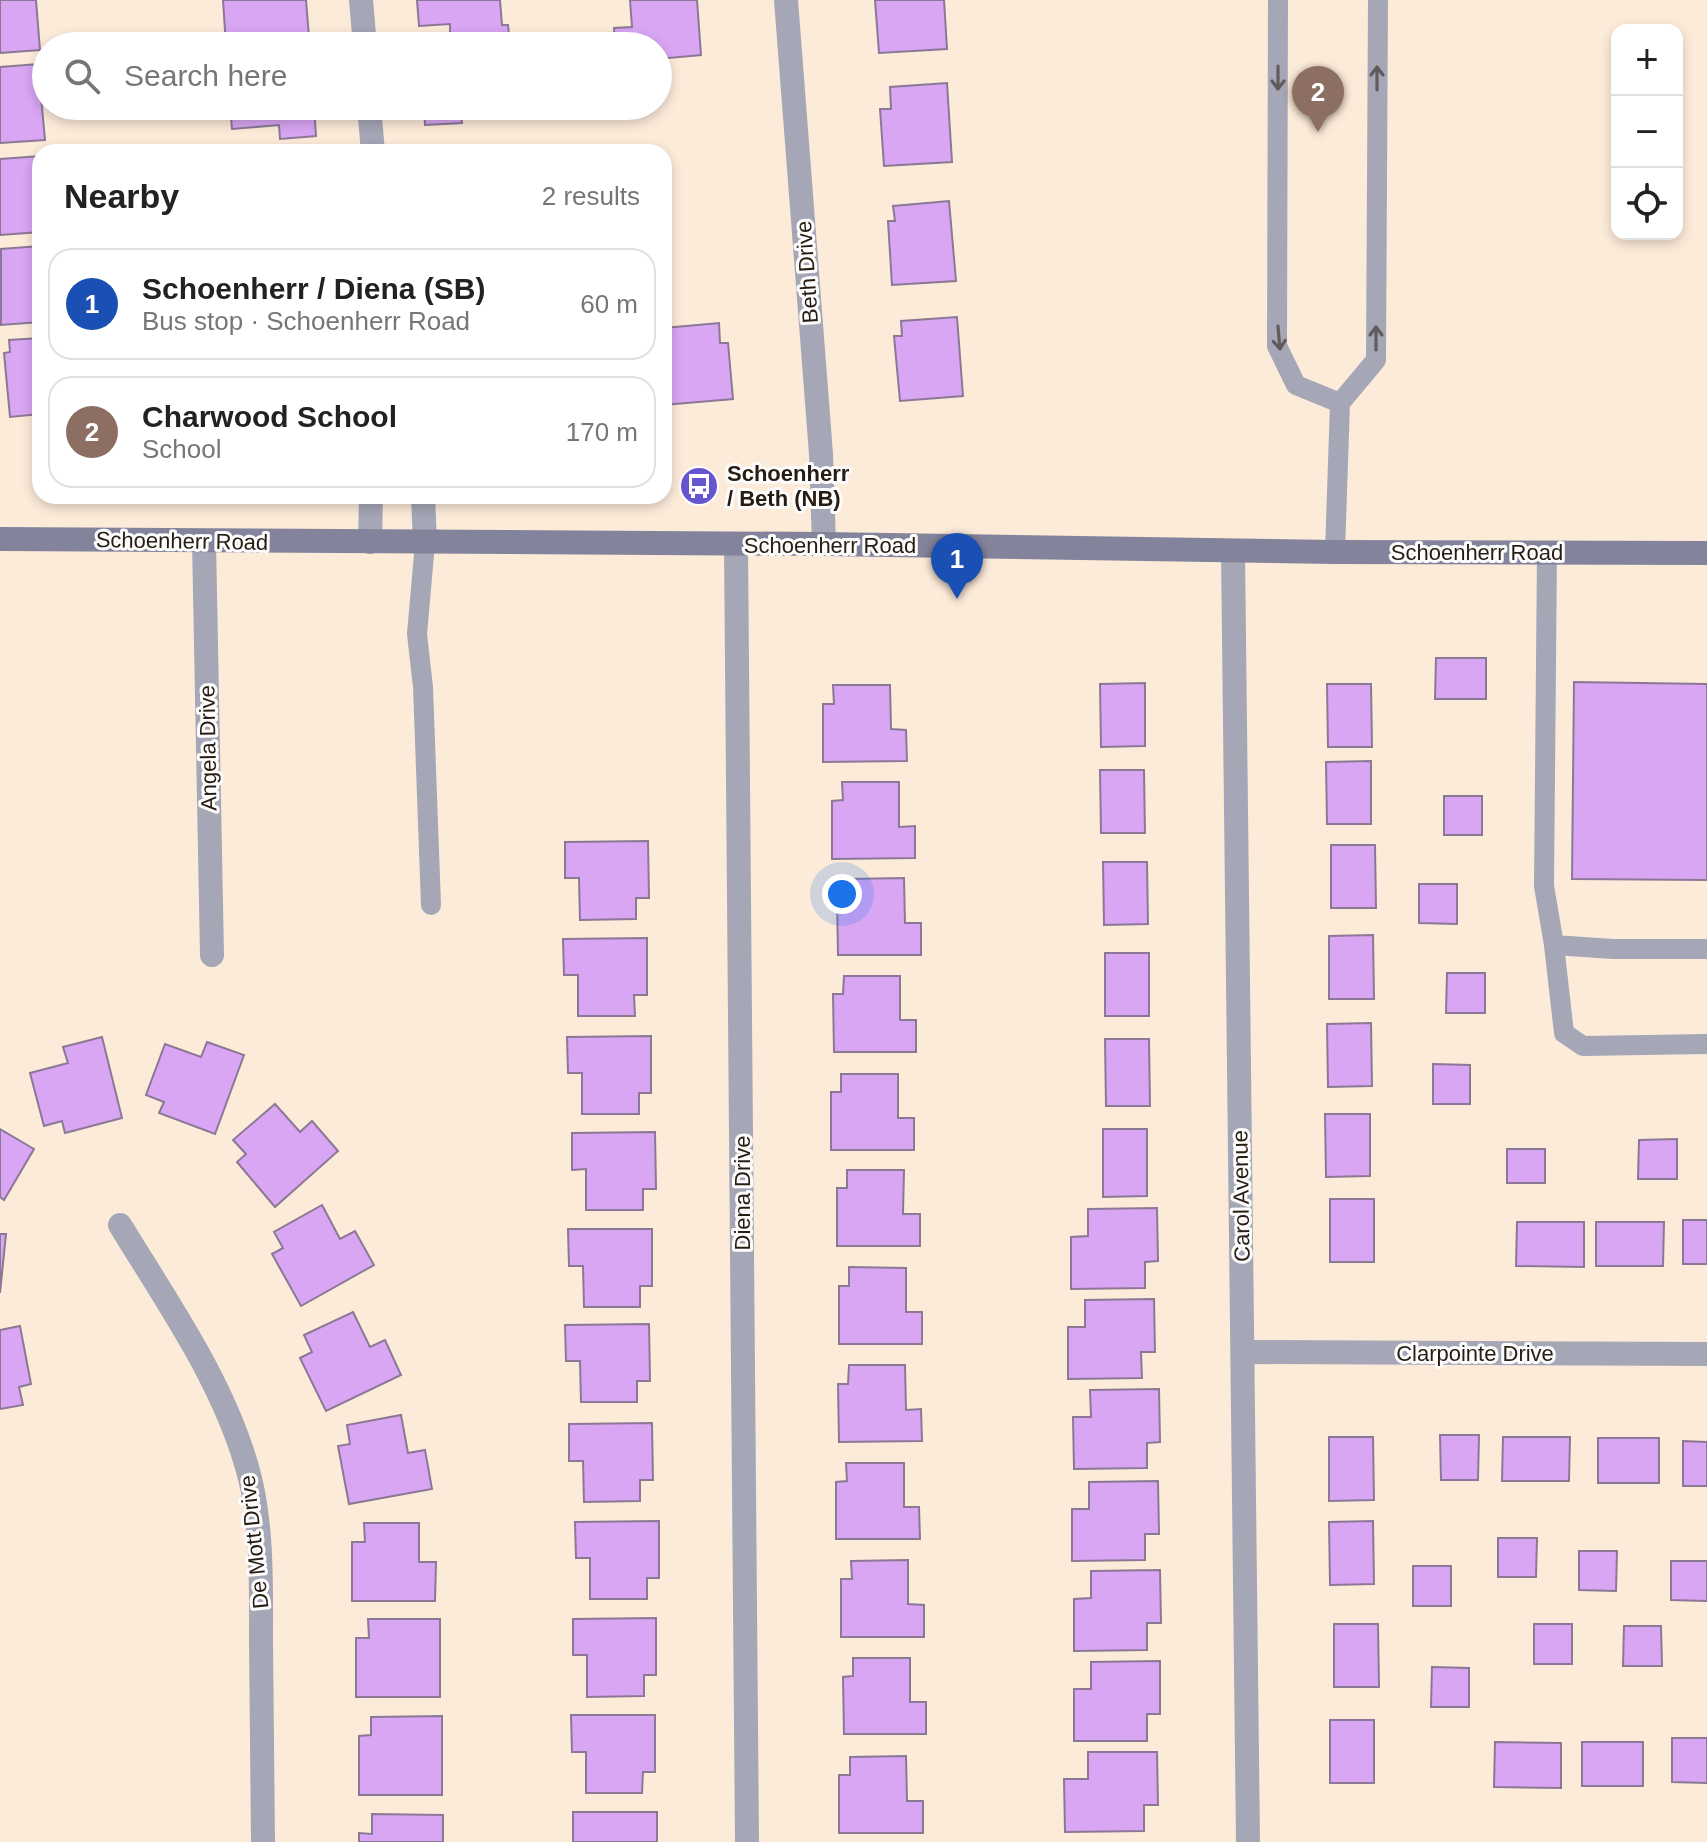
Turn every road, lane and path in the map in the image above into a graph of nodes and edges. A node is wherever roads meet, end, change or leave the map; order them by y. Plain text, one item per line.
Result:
1 (361, 0) edge
2 (786, 0) edge
3 (1278, 0) edge
4 (1378, 0) edge
5 (364, 32) edge
6 (370, 120) edge
7 (372, 144) edge
8 (1340, 403) junction
9 (371, 504) edge
10 (423, 504) edge
11 (0, 539) edge
12 (204, 541) junction
13 (370, 542) junction
14 (425, 543) junction
15 (824, 544) junction
16 (736, 545) junction
17 (1233, 551) junction
18 (1547, 551) junction
19 (1335, 552) junction
20 (1707, 553) edge
21 (431, 905) dead end
22 (1554, 945) junction
23 (1707, 949) edge
24 (212, 955) dead end
25 (1707, 1044) edge
26 (120, 1225) dead end
27 (1243, 1352) junction
28 (1707, 1354) edge
29 (263, 1842) edge
30 (747, 1842) edge
31 (1248, 1842) edge

1 - 5 street
2 - 15 street, Beth Drive
3 -> 8 lane
8 -> 4 lane
6 - 7 street
8 - 19 lane
9 - 13 street
10 - 14 street
11 - 12 main road, Schoenherr Road
12 - 13 main road, Schoenherr Road
12 - 24 street, Angela Drive
13 - 14 main road, Schoenherr Road
14 - 16 main road, Schoenherr Road
14 - 21 lane
15 - 16 main road, Schoenherr Road
15 - 17 main road, Schoenherr Road
16 - 30 street, Diena Drive
17 - 19 main road, Schoenherr Road
17 - 27 street, Carol Avenue
18 - 19 main road, Schoenherr Road
18 - 20 main road, Schoenherr Road
18 - 22 lane
22 - 23 lane
22 - 25 lane
26 - 29 street, De Mott Drive
27 - 28 street, Clarpointe Drive
27 - 31 street, Carol Avenue

